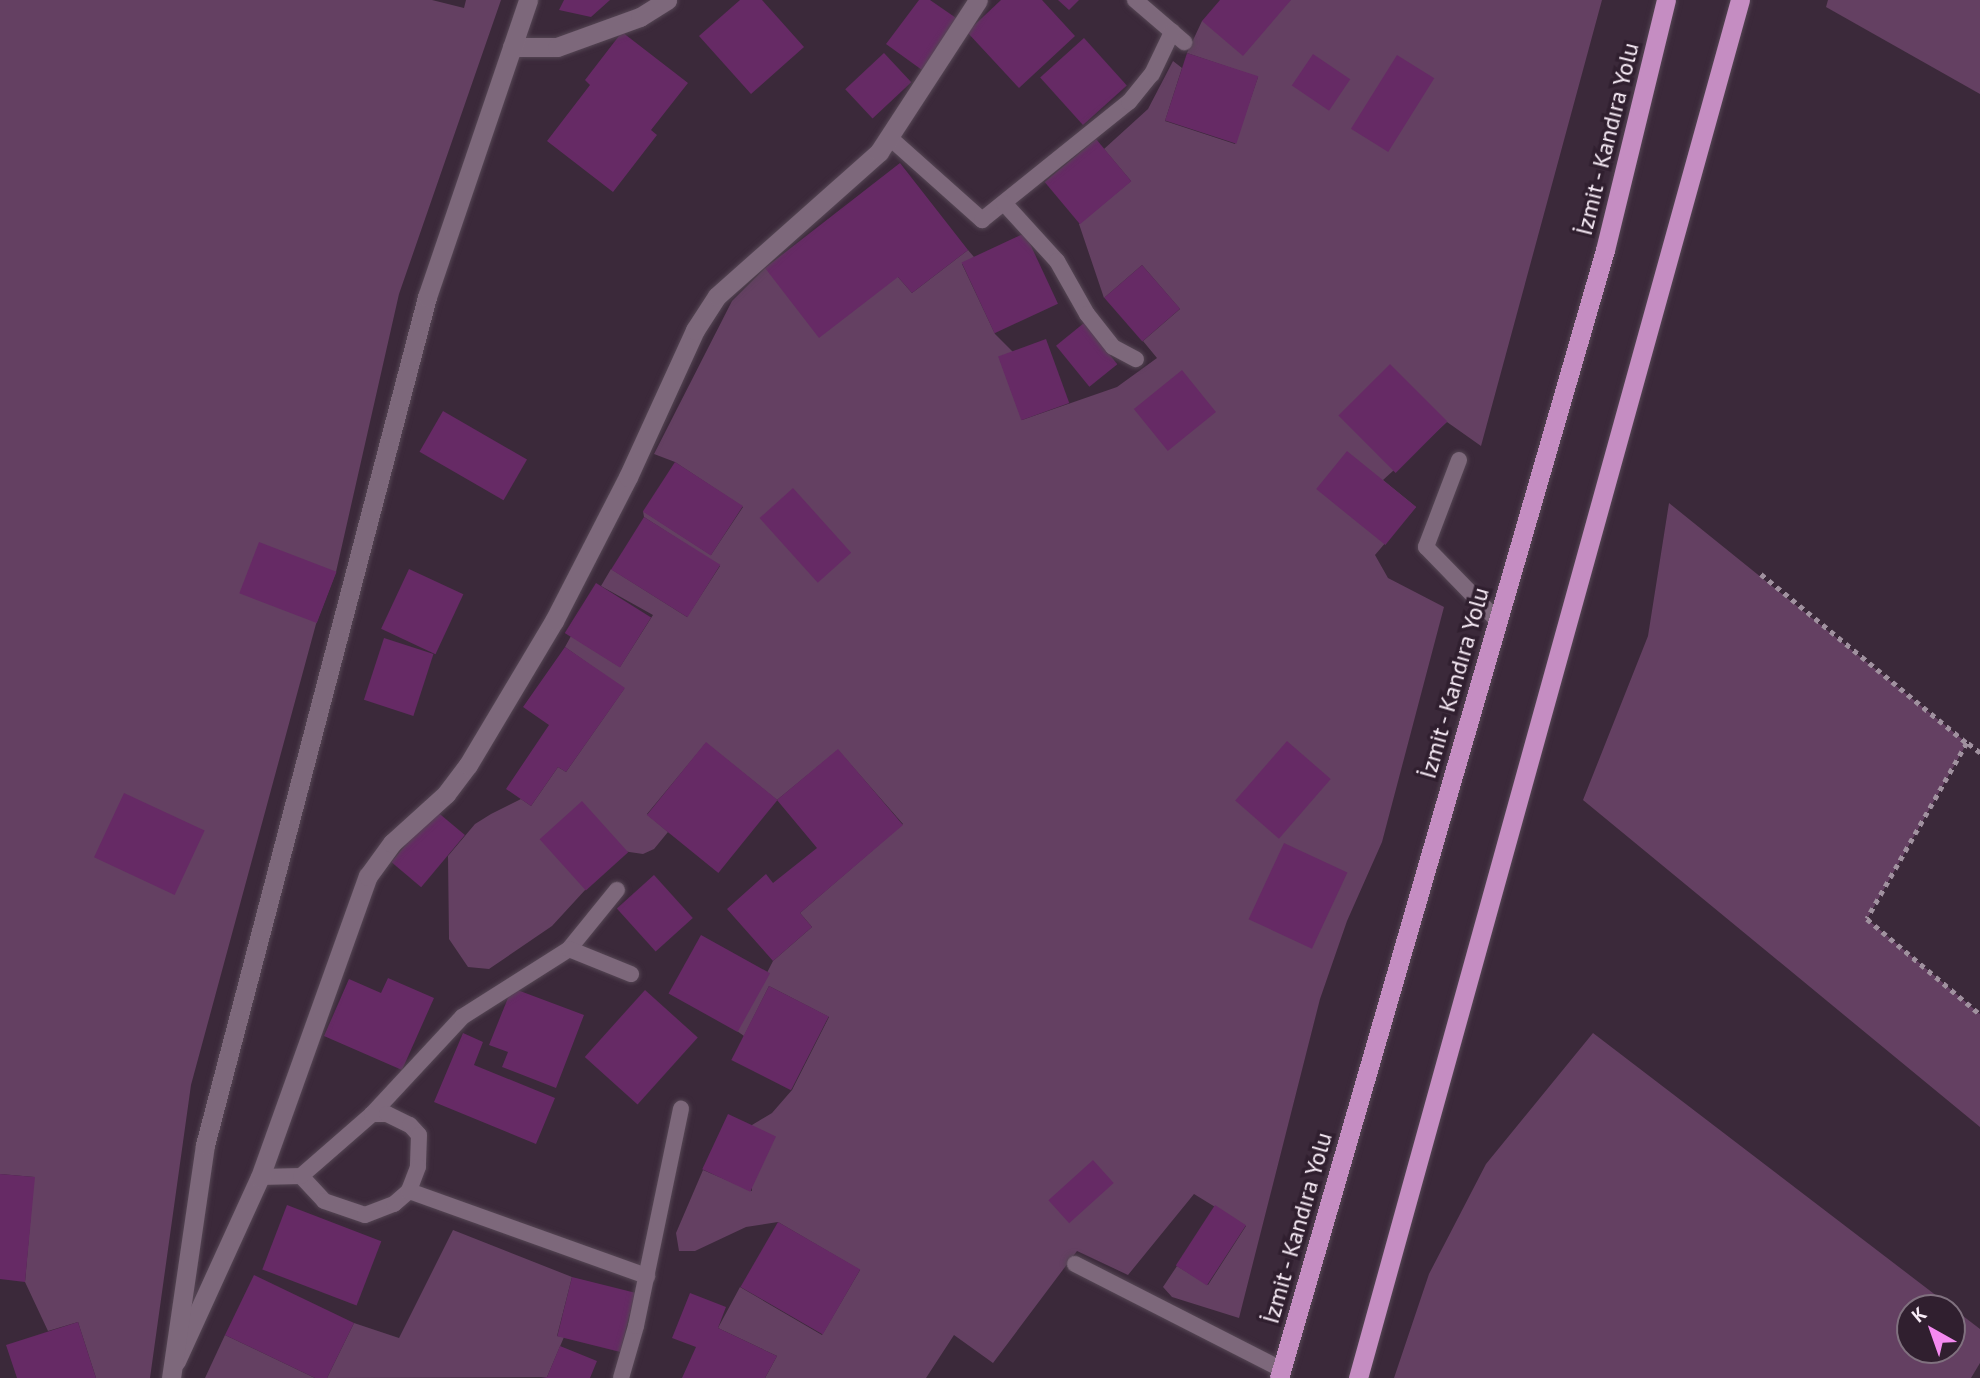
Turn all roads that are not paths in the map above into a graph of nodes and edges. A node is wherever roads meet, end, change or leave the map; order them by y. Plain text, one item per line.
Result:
1 (528, 0) edge
2 (667, 0) edge
3 (978, 0) edge
4 (1135, 0) edge
5 (1666, 0) edge
6 (1740, 0) edge
7 (512, 47) junction
8 (889, 137) junction
9 (1004, 203) junction
10 (1136, 359) dead end
11 (1459, 460) dead end
12 (1497, 620) junction
13 (617, 890) dead end
14 (569, 949) junction
15 (631, 974) dead end
16 (681, 1109) dead end
17 (372, 1114) junction
18 (301, 1176) junction
19 (260, 1177) junction
20 (409, 1191) junction
21 (1075, 1264) dead end
22 (647, 1276) junction
23 (1280, 1374) edge
24 (171, 1376) edge
25 (621, 1378) edge
26 (1357, 1378) edge

1 - 7 street
2 - 7 street
3 - 8 street
4 - 9 lane
5 - 12 highway, İzmit - Kandıra Yolu
6 - 26 highway
7 - 24 street
8 - 9 lane
8 - 19 street
9 - 10 lane
11 - 12 lane
12 - 23 highway, İzmit - Kandıra Yolu
13 - 14 lane
14 - 15 lane
14 - 17 lane
16 - 22 lane
17 - 18 lane
17 - 20 lane
18 - 19 lane
18 - 20 lane
19 - 24 street
20 - 22 lane
21 - 23 lane
22 - 25 lane

